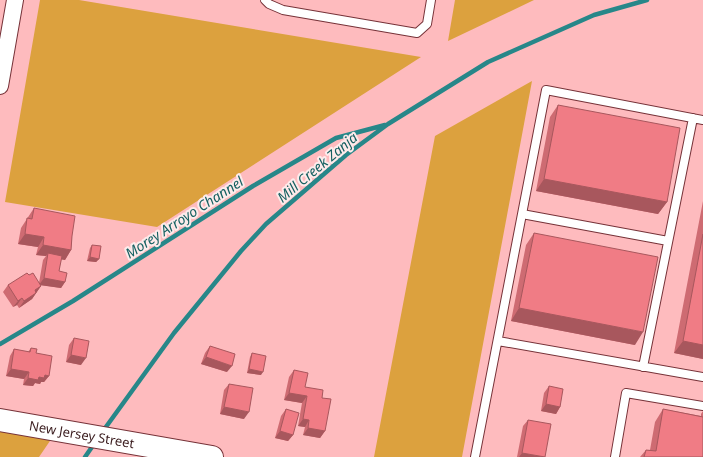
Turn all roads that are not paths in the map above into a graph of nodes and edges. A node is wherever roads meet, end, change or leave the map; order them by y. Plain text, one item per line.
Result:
1 (14, 0) edge
2 (265, 0) edge
3 (431, 0) edge
4 (0, 79) edge
5 (693, 118) junction
6 (703, 120) edge
7 (522, 214) junction
8 (668, 241) junction
9 (498, 341) junction
10 (643, 366) junction
11 (703, 377) edge
12 (703, 406) edge
13 (0, 420) edge
14 (208, 457) edge
15 (475, 457) edge
16 (616, 457) edge

1 - 4 street
2 - 3 lane
5 - 6 lane
5 - 7 lane
5 - 8 lane
7 - 8 lane
7 - 9 lane
8 - 10 lane
9 - 10 lane
9 - 15 lane
10 - 11 lane
12 - 16 lane
13 - 14 street, New Jersey Street

